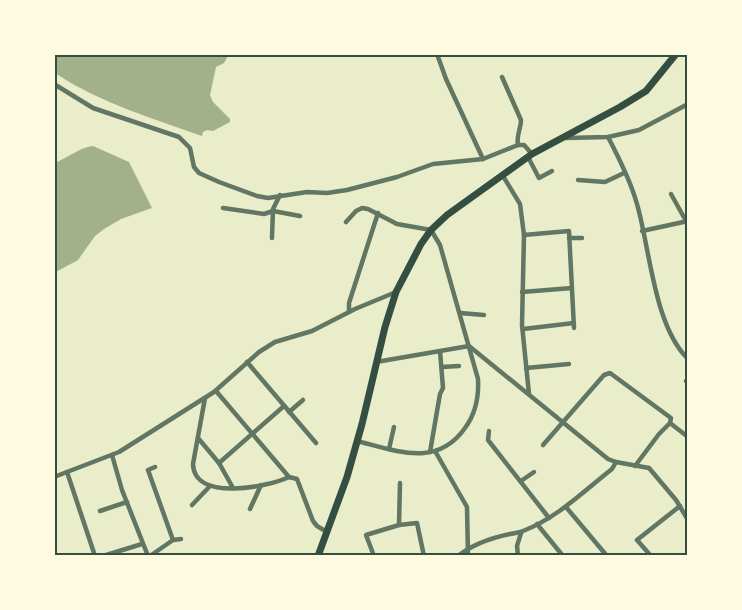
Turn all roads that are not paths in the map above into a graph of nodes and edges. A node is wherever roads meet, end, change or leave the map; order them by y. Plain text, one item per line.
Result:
1 (437, 54) edge
2 (676, 54) edge
3 (502, 77) dead end
4 (54, 84) edge
5 (688, 104) edge
6 (608, 137) junction
7 (560, 138) junction
8 (518, 145) junction
9 (530, 156) junction
10 (483, 159) junction
11 (552, 171) dead end
12 (624, 172) junction
13 (503, 176) junction
14 (578, 180) dead end
15 (671, 194) dead end
16 (280, 195) junction
17 (223, 208) dead end
18 (273, 211) junction
19 (378, 213) junction
20 (300, 216) dead end
21 (687, 221) edge
22 (346, 222) dead end
23 (431, 230) junction
24 (642, 231) junction
25 (524, 235) junction
26 (272, 238) dead end
27 (569, 238) junction
28 (582, 238) dead end
29 (572, 288) junction
30 (396, 292) junction
31 (522, 292) junction
32 (349, 312) junction
33 (460, 313) junction
34 (484, 315) dead end
35 (523, 329) junction
36 (469, 346) junction
37 (440, 351) junction
38 (688, 359) edge
39 (247, 362) junction
40 (376, 362) junction
41 (569, 364) dead end
42 (459, 366) dead end
43 (442, 367) junction
44 (526, 368) junction
45 (216, 391) junction
46 (529, 394) junction
47 (205, 398) junction
48 (303, 400) dead end
49 (284, 406) junction
50 (289, 412) junction
51 (564, 423) junction
52 (670, 423) junction
53 (394, 427) dead end
54 (489, 431) dead end
55 (252, 434) junction
56 (688, 436) edge
57 (198, 438) junction
58 (357, 441) junction
59 (316, 443) dead end
60 (543, 445) dead end
61 (389, 449) junction
62 (432, 452) junction
63 (112, 454) junction
64 (616, 462) junction
65 (219, 463) junction
66 (154, 466) dead end
67 (635, 466) junction
68 (67, 472) junction
69 (534, 472) dead end
70 (54, 477) edge
71 (289, 477) junction
72 (520, 481) junction
73 (400, 483) dead end
74 (261, 485) junction
75 (210, 486) junction
76 (233, 488) junction
77 (127, 502) junction
78 (192, 505) dead end
79 (680, 506) junction
80 (566, 507) junction
81 (250, 509) dead end
82 (100, 511) dead end
83 (549, 518) junction
84 (688, 520) edge
85 (537, 524) junction
86 (399, 525) junction
87 (327, 532) junction
88 (522, 532) junction
89 (181, 539) dead end
90 (173, 540) junction
91 (142, 544) junction
92 (468, 548) junction
93 (95, 556) edge
94 (103, 556) edge
95 (149, 556) edge
96 (318, 556) edge
97 (374, 556) edge
98 (424, 556) edge
99 (458, 556) edge
100 (468, 556) edge
101 (518, 556) edge
102 (563, 556) edge
103 (607, 556) edge
104 (651, 556) edge

1 - 10 street
2 - 7 main road
3 - 8 street
4 - 16 street
5 - 6 street
6 - 7 street
6 - 12 street
7 - 9 main road
8 - 9 street
8 - 10 street
9 - 11 street
9 - 13 main road
10 - 16 street
12 - 14 street
12 - 24 street
13 - 23 main road
13 - 25 street
15 - 21 street
16 - 18 street
17 - 18 street
18 - 20 street
18 - 26 street
19 - 22 street
19 - 23 street
19 - 32 street
21 - 24 street
23 - 30 main road
23 - 33 street
24 - 38 street
25 - 27 street
25 - 31 street
27 - 28 street
27 - 29 street
29 - 31 street
29 - 35 street
30 - 32 street
30 - 40 main road
31 - 35 street
32 - 39 street
33 - 34 street
33 - 36 street
35 - 44 street
36 - 37 street
36 - 46 street
36 - 62 street
37 - 40 street
37 - 43 street
39 - 45 street
39 - 49 street
40 - 58 main road
41 - 44 street
42 - 43 street
43 - 62 street
44 - 46 street
45 - 47 street
45 - 55 street
46 - 51 street
47 - 57 street
47 - 63 street
48 - 50 street
49 - 50 street
49 - 55 street
50 - 59 street
51 - 52 street
51 - 60 street
51 - 64 street
52 - 56 street
52 - 67 street
53 - 61 street
54 - 72 street
55 - 65 street
55 - 71 street
57 - 65 street
57 - 75 street
58 - 61 street
58 - 87 main road
61 - 62 street
62 - 92 street
63 - 68 street
63 - 77 street
64 - 67 street
64 - 80 street
65 - 76 street
66 - 90 street
67 - 79 street
68 - 70 street
68 - 93 street
69 - 72 street
71 - 74 street
71 - 87 street
72 - 83 street
73 - 86 street
74 - 76 street
74 - 81 street
75 - 76 street
75 - 78 street
77 - 82 street
77 - 91 street
79 - 84 street
79 - 104 street
80 - 83 street
80 - 103 street
83 - 85 street
85 - 88 street
85 - 102 street
86 - 97 street
86 - 98 street
87 - 96 main road
88 - 92 street
88 - 101 street
89 - 90 street
90 - 95 street
91 - 94 street
91 - 95 street
92 - 99 street
92 - 100 street

